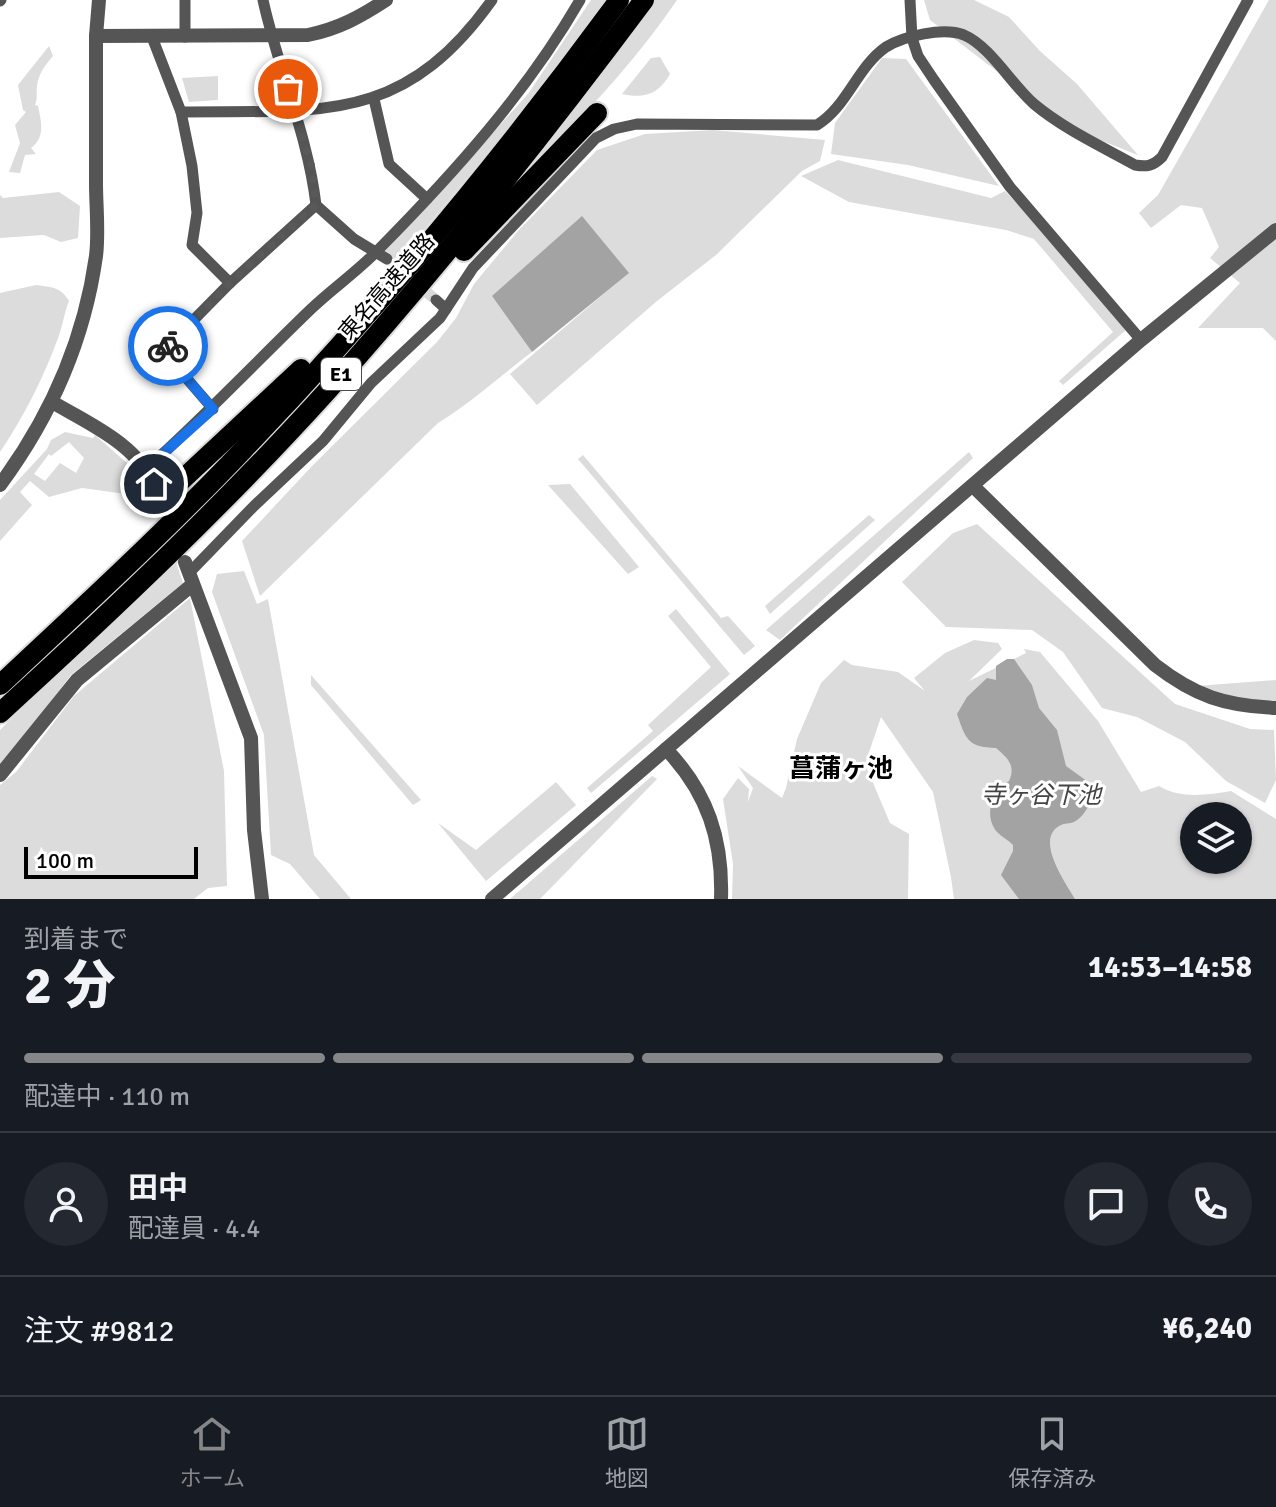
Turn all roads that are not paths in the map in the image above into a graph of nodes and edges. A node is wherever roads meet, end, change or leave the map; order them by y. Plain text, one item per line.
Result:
1 (99, 0) edge
2 (185, 0) edge
3 (263, 0) edge
4 (386, 0) edge
5 (492, 0) edge
6 (619, 0) edge
7 (644, 0) edge
8 (910, 0) edge
9 (1248, 0) edge
10 (579, 1) edge
11 (96, 36) junction
12 (152, 37) junction
13 (185, 37) junction
14 (271, 37) junction
15 (912, 38) junction
16 (374, 99) junction
17 (295, 111) junction
18 (181, 112) junction
19 (597, 113) dead end
20 (427, 199) junction
21 (316, 205) junction
22 (1276, 230) edge
23 (382, 255) junction
24 (396, 280) junction
25 (230, 283) junction
26 (436, 300) tunnel mouth
27 (446, 309) junction
28 (1141, 340) junction
29 (326, 392) junction
30 (52, 402) junction
31 (213, 409) junction
32 (146, 469) junction
33 (0, 485) edge
34 (973, 486) junction
35 (162, 490) joint
36 (189, 573) junction
37 (0, 685) edge
38 (1276, 708) edge
39 (0, 713) edge
40 (666, 749) junction
41 (0, 775) edge
42 (262, 899) edge
43 (492, 899) edge
44 (721, 899) edge

1 - 11 street
2 - 13 street
3 - 14 street
4 - 14 street
5 - 16 street
6 - 24 highway, 東名高速道路 / E1
7 - 29 highway, 東名高速道路 / E1
8 - 15 street
9 - 15 street
10 - 20 street
11 - 12 street
11 - 30 street
12 - 13 street
12 - 18 street
13 - 14 street
14 - 17 street
15 - 27 street
15 - 28 street
16 - 17 street
16 - 20 street
17 - 18 street
17 - 21 street
18 - 25 street
19 - 29 highway
20 - 23 street
21 - 23 street
21 - 25 street
22 - 28 street
23 - 31 street
24 - 35 highway
24 - 37 highway, 東名高速道路 / E1
25 - 31 street
26 - 27 street
27 - 36 street
28 - 34 street
29 - 39 highway, 東名高速道路 / E1
30 - 32 street
30 - 33 street
31 - 32 street
32 - 35 street
34 - 38 street
34 - 40 street
36 - 41 street
36 - 42 street
40 - 43 street
40 - 44 street

